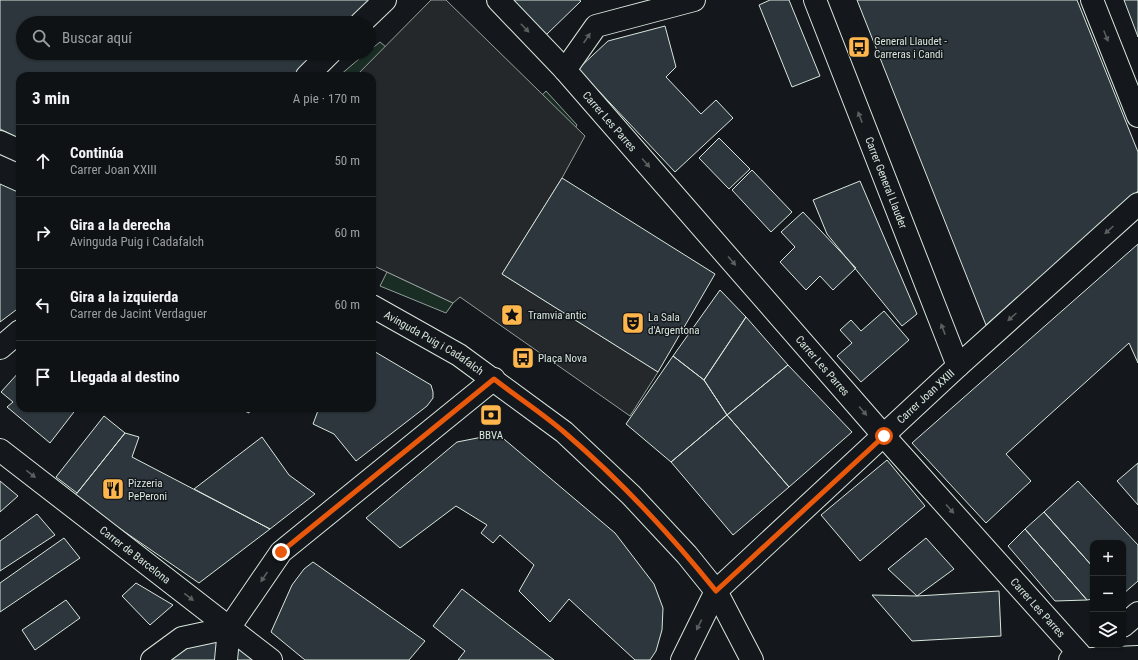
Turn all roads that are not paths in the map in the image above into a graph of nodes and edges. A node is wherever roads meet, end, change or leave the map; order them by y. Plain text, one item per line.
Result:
1 (385, 0) edge
2 (498, 0) edge
3 (694, 0) edge
4 (815, 0) edge
5 (1092, 0) edge
6 (368, 16) edge
7 (323, 60) edge
8 (565, 70) junction
9 (311, 72) edge
10 (1138, 116) edge
11 (0, 142) edge
12 (16, 149) edge
13 (1138, 204) edge
14 (376, 308) edge
15 (16, 334) edge
16 (0, 348) edge
17 (958, 366) junction
18 (494, 379) junction
19 (884, 436) junction
20 (0, 450) edge
21 (716, 591) junction
22 (1138, 613) edge
23 (1126, 623) edge
24 (229, 628) junction
25 (1096, 648) edge
26 (1138, 656) edge
27 (152, 660) edge
28 (226, 660) edge
29 (271, 660) edge
30 (682, 660) edge
31 (752, 660) edge
32 (1079, 660) edge

1 - 6 street
2 -> 8 street, Carrer Les Parres
8 -> 3 street
17 -> 4 street, Carrer General Llauder
5 -> 10 street
7 - 9 street
8 -> 19 street, Carrer Les Parres
11 - 12 street
13 -> 17 street, Carrer Joan XXIII
14 - 18 street, Avinguda Puig i Cadafalch
15 - 16 street
17 - 19 street, Carrer Joan XXIII
18 - 21 street, Avinguda Puig i Cadafalch
18 -> 24 street
19 - 21 street, Carrer Joan XXIII
19 -> 32 street, Carrer Les Parres
20 -> 24 street, Carrer de Barcelona
21 -> 30 street
21 - 31 street, Avinguda Puig i Cadafalch
22 - 23 street
24 - 27 street
24 - 28 street
24 - 29 street, Carrer de Barcelona
25 - 32 street
26 - 32 street

